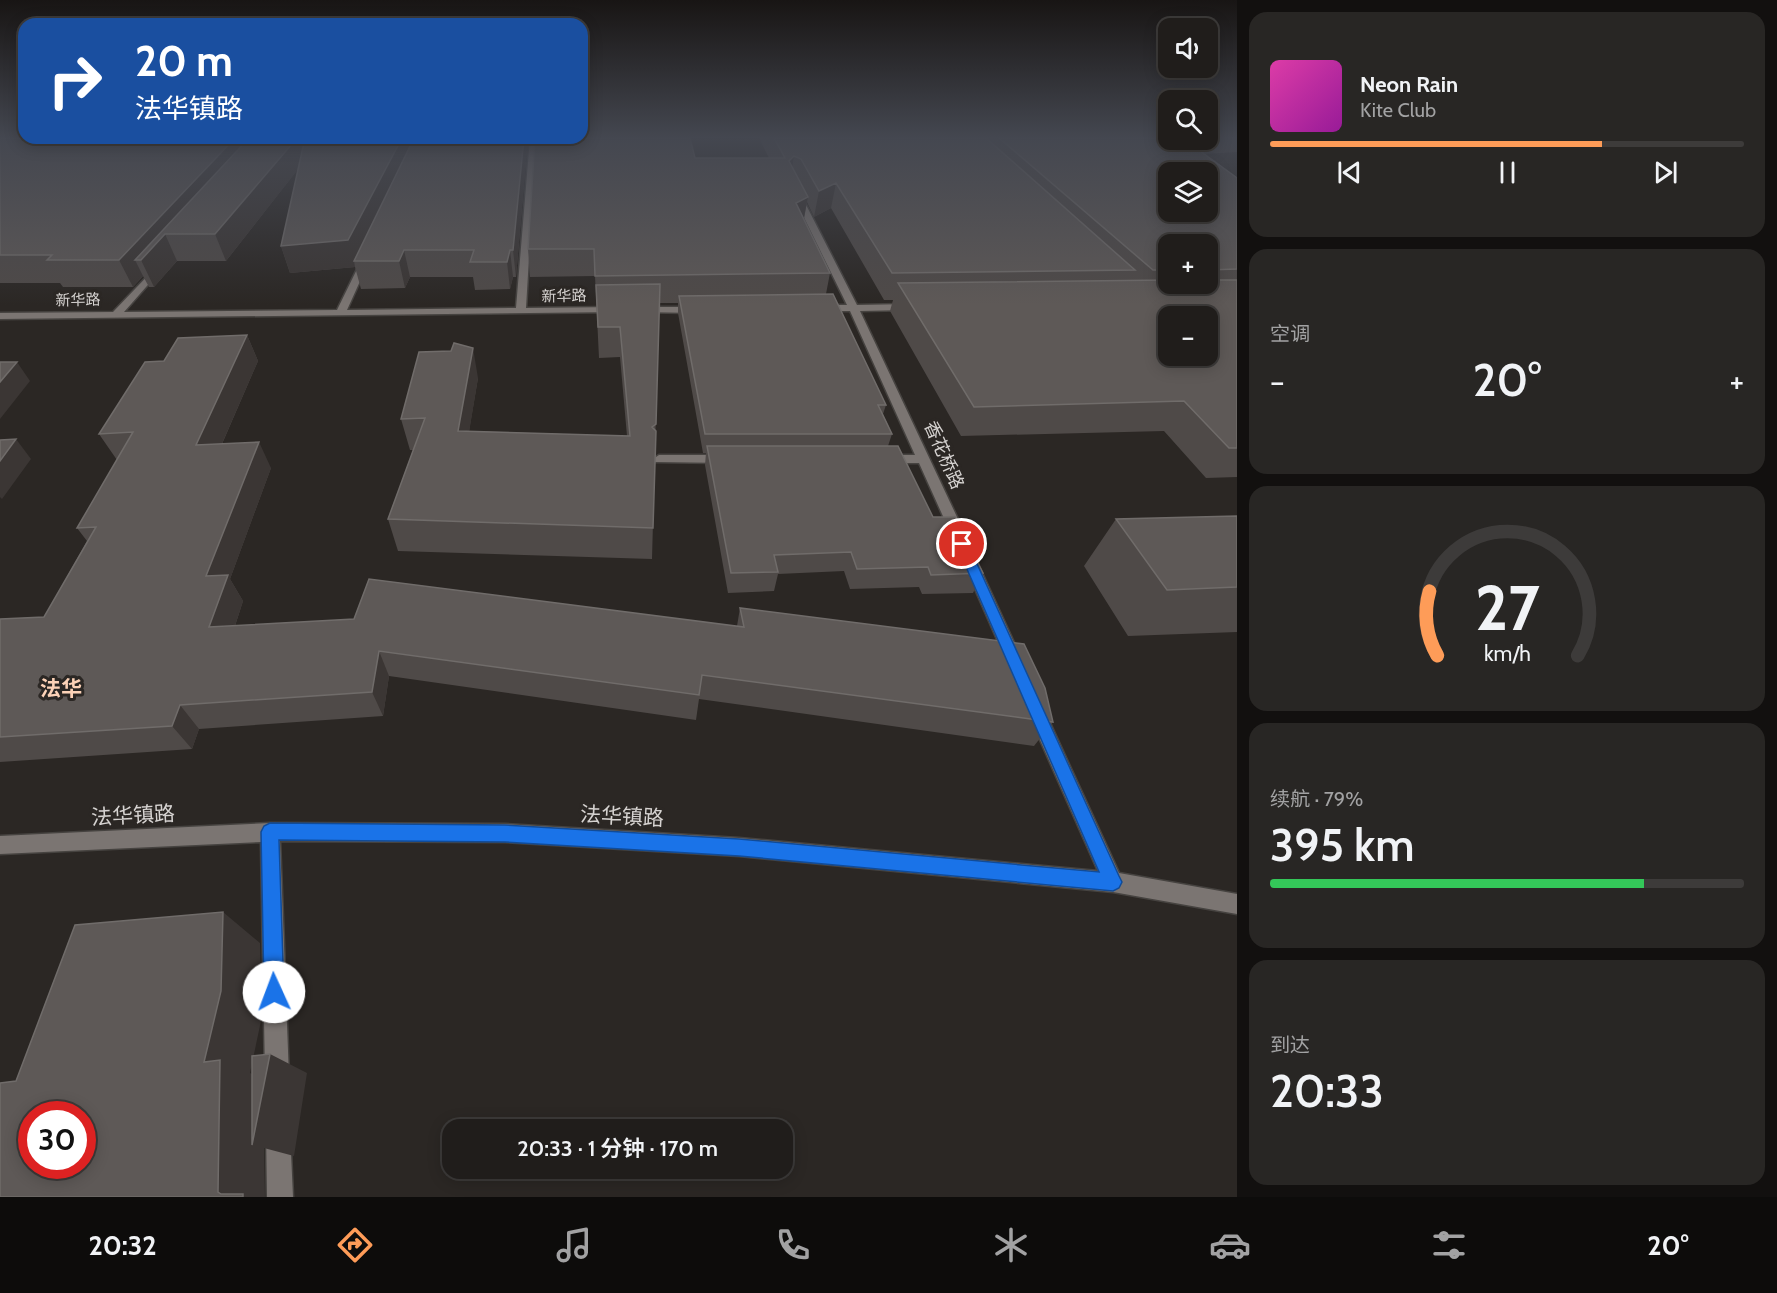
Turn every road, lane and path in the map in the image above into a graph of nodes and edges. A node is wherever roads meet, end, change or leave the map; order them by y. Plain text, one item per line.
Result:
1 (529, 194) edge
2 (796, 194) edge
3 (369, 252) edge
4 (163, 261) edge
5 (920, 307) edge
6 (854, 308) junction
7 (806, 309) edge
8 (711, 310) edge
9 (521, 311) junction
10 (340, 313) junction
11 (116, 315) junction
12 (0, 316) edge
13 (659, 459) dead end
14 (740, 459) edge
15 (878, 459) edge
16 (925, 459) junction
17 (1021, 676) edge
18 (1031, 698) edge
19 (270, 832) junction
20 (0, 845) edge
21 (1113, 882) junction
22 (1237, 904) edge
23 (280, 1197) edge

1 - 9 street
2 - 6 street, 香花桥路
3 - 10 street
4 - 11 street
5 - 6 street
6 - 7 street
6 - 16 street, 香花桥路
8 - 9 street, 新华路
9 - 10 street, 新华路
10 - 11 street, 新华路
11 - 12 street, 新华路
13 - 14 street
15 - 16 street
16 - 17 street, 香花桥路
18 - 21 street
19 - 20 street, 法华镇路
19 - 21 street, 法华镇路
19 - 23 street
21 - 22 street, 法华镇路

